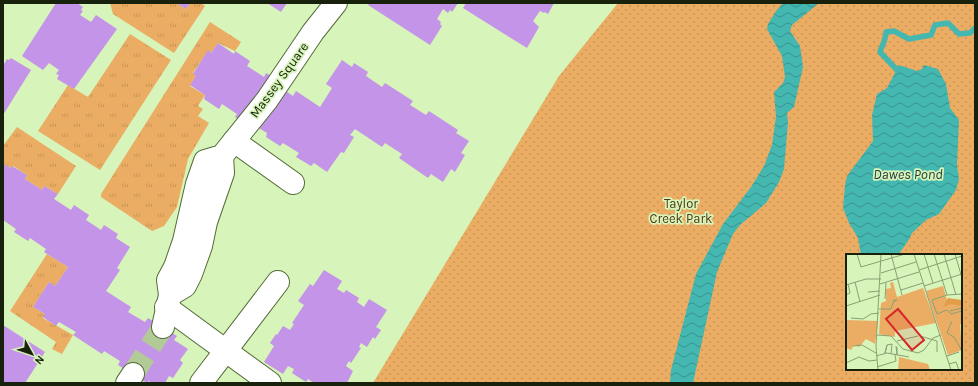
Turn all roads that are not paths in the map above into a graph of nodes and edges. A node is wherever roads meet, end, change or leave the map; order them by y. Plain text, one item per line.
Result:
1 (336, 3) edge
2 (228, 148) junction
3 (293, 183) dead end
4 (278, 282) dead end
5 (226, 351) junction
6 (201, 383) edge
7 (270, 383) edge

1 - 2 lane, Massey Square
2 - 3 lane
2 - 5 lane, Massey Square
4 - 5 lane
5 - 6 lane
5 - 7 lane

